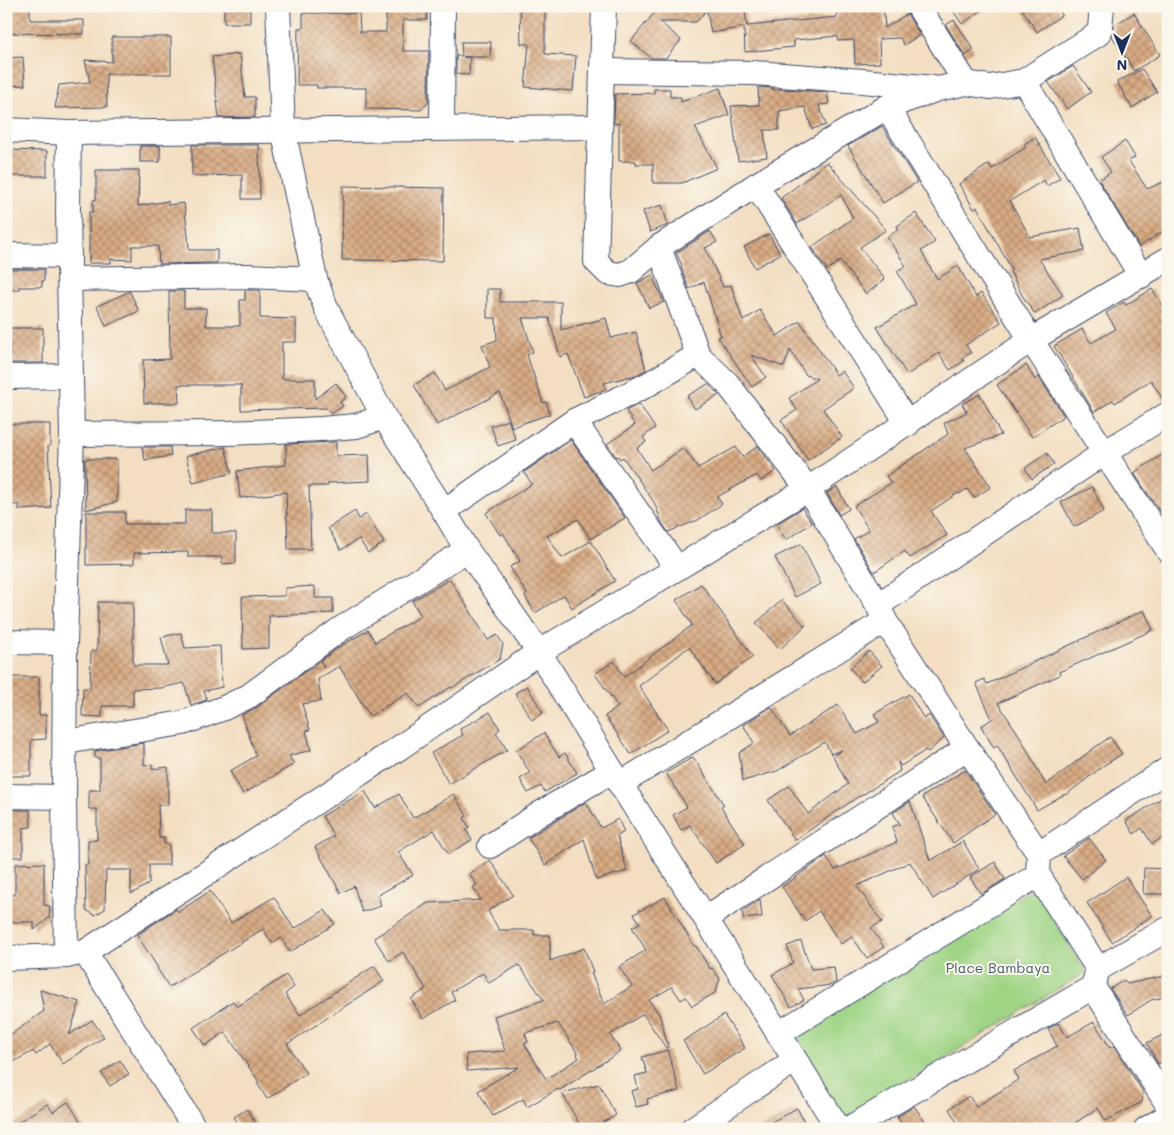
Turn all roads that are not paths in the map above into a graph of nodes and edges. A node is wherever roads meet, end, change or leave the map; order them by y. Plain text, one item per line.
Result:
1 (278, 6) edge
2 (444, 6) edge
3 (604, 6) edge
4 (918, 6) edge
5 (1101, 17) edge
6 (603, 72) junction
7 (1024, 81) junction
8 (966, 83) junction
9 (938, 89) junction
10 (887, 107) junction
11 (442, 127) junction
12 (600, 127) junction
13 (6, 130) edge
14 (283, 130) junction
15 (69, 133) junction
16 (756, 185) junction
17 (660, 246) junction
18 (6, 255) edge
19 (1168, 259) edge
20 (69, 268) junction
21 (1141, 276) junction
22 (315, 279) junction
23 (1031, 340) junction
24 (698, 355) junction
25 (71, 376) junction
26 (6, 377) edge
27 (1168, 414) edge
28 (384, 417) junction
29 (574, 421) junction
30 (908, 424) junction
31 (72, 434) junction
32 (1104, 453) junction
33 (808, 489) junction
34 (444, 511) junction
35 (467, 550) junction
36 (1168, 550) edge
37 (677, 568) junction
38 (881, 613) junction
39 (6, 642) edge
40 (65, 643) junction
41 (539, 652) junction
42 (64, 742) junction
43 (967, 748) junction
44 (1168, 769) edge
45 (616, 778) junction
46 (6, 796) edge
47 (64, 797) junction
48 (490, 846) dead end
49 (1038, 865) junction
50 (706, 918) junction
51 (1168, 929) edge
52 (76, 954) junction
53 (6, 958) edge
54 (1096, 978) junction
55 (778, 1034) junction
56 (794, 1061) junction
57 (1168, 1106) edge
58 (1168, 1116) edge
59 (195, 1129) edge
60 (692, 1129) edge
61 (839, 1129) edge
62 (848, 1129) edge
63 (1146, 1129) edge

1 - 14 street
2 - 11 street
3 - 6 street
4 - 8 street
5 - 7 street
6 - 9 street
6 - 12 street
7 - 8 street
7 - 21 street
8 - 9 street
9 - 10 street
10 - 16 street
10 - 23 street
11 - 12 street
11 - 14 street
12 - 17 street
13 - 15 street
14 - 15 street
14 - 22 street
15 - 20 street
16 - 17 street
16 - 30 street
17 - 24 street
18 - 20 street
19 - 21 street
20 - 22 street
20 - 25 street
21 - 23 street
22 - 28 street
23 - 30 street
23 - 32 street
24 - 29 street
24 - 33 street
25 - 26 street
25 - 31 street
27 - 32 street
28 - 31 street
28 - 34 street
29 - 34 street
29 - 37 street
30 - 33 street
31 - 40 street
32 - 36 street
32 - 38 street
33 - 37 street
33 - 38 street
34 - 35 street
35 - 41 street
35 - 42 street
37 - 41 street
38 - 43 street
38 - 45 street
39 - 40 street
40 - 42 street
41 - 45 street
41 - 52 street
42 - 47 street
43 - 49 street
43 - 50 street
44 - 49 street
45 - 48 street
45 - 50 street
46 - 47 street
47 - 52 street
49 - 54 street
49 - 55 street
50 - 55 street
51 - 54 street
52 - 53 street
52 - 59 street
54 - 57 street
54 - 62 street
55 - 56 street
56 - 60 street
56 - 61 street
58 - 63 street

